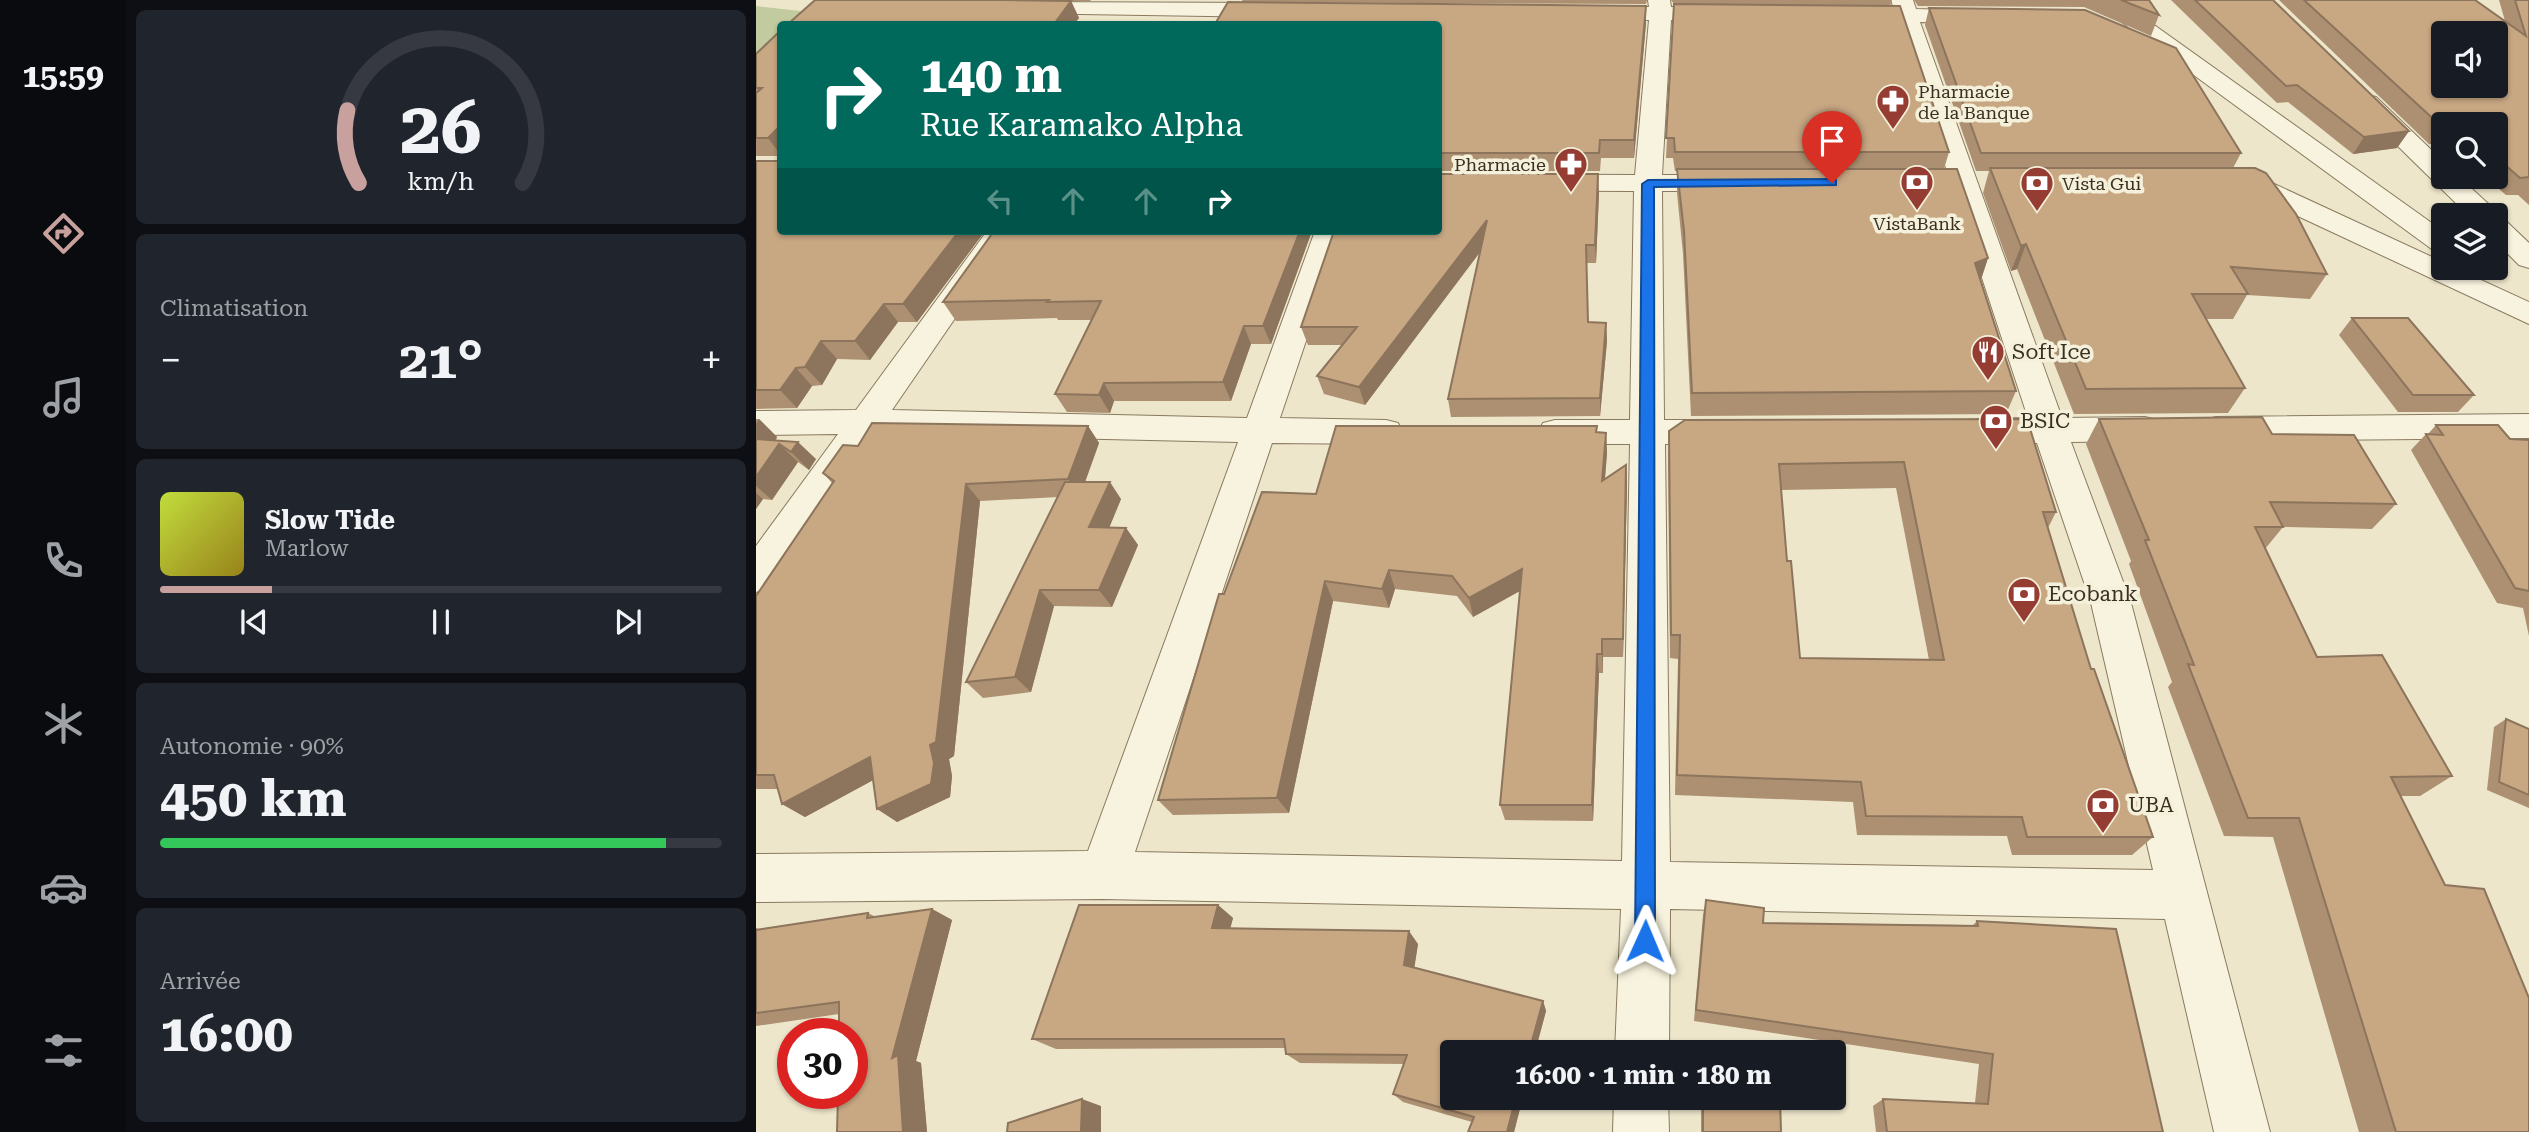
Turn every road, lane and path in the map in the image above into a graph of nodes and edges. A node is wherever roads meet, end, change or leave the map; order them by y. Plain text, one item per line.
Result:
1 (2105, 0) edge
2 (1660, 7) edge
3 (997, 8) edge
4 (1905, 8) edge
5 (1296, 10) edge
6 (1157, 11) edge
7 (1567, 12) edge
8 (1743, 14) edge
9 (1826, 14) edge
10 (2003, 16) edge
11 (2109, 28) edge
12 (2199, 68) junction
13 (2353, 88) edge
14 (2431, 163) edge
15 (1442, 182) edge
16 (2206, 182) edge
17 (1758, 183) edge
18 (1648, 184) junction
19 (2457, 189) edge
20 (2472, 203) edge
21 (998, 235) edge
22 (1328, 235) edge
23 (2431, 235) edge
24 (2508, 239) edge
25 (2529, 259) edge
26 (2493, 280) edge
27 (2529, 306) edge
28 (2529, 314) edge
29 (866, 421) junction
30 (756, 423) edge
31 (2529, 426) edge
32 (1941, 430) edge
33 (2050, 430) junction
34 (1753, 431) edge
35 (1259, 432) junction
36 (1411, 432) edge
37 (1522, 432) edge
38 (1646, 433) junction
39 (756, 576) edge
40 (1103, 875) junction
41 (756, 878) edge
42 (1646, 885) junction
43 (2184, 895) junction
44 (1643, 1040) edge
45 (1642, 1110) edge
46 (1641, 1132) edge
47 (2242, 1132) edge

1 - 12 street
2 - 7 street
2 - 8 street
2 - 18 street
3 - 6 street
4 - 9 street
4 - 10 street
4 - 33 street
5 - 6 street
11 - 12 street
12 - 23 street
13 - 14 street
15 - 18 street
16 - 28 street
17 - 18 street
18 - 38 street
19 - 20 street
21 - 29 street
22 - 35 street
24 - 25 street
26 - 27 street
29 - 30 street
29 - 35 street
29 - 39 street
31 - 33 street
32 - 33 street
33 - 43 street
34 - 38 street
35 - 36 street
35 - 40 street
37 - 38 street
38 - 42 street
40 - 41 street
40 - 42 street
42 - 43 street
42 - 44 street
43 - 47 street
45 - 46 street

